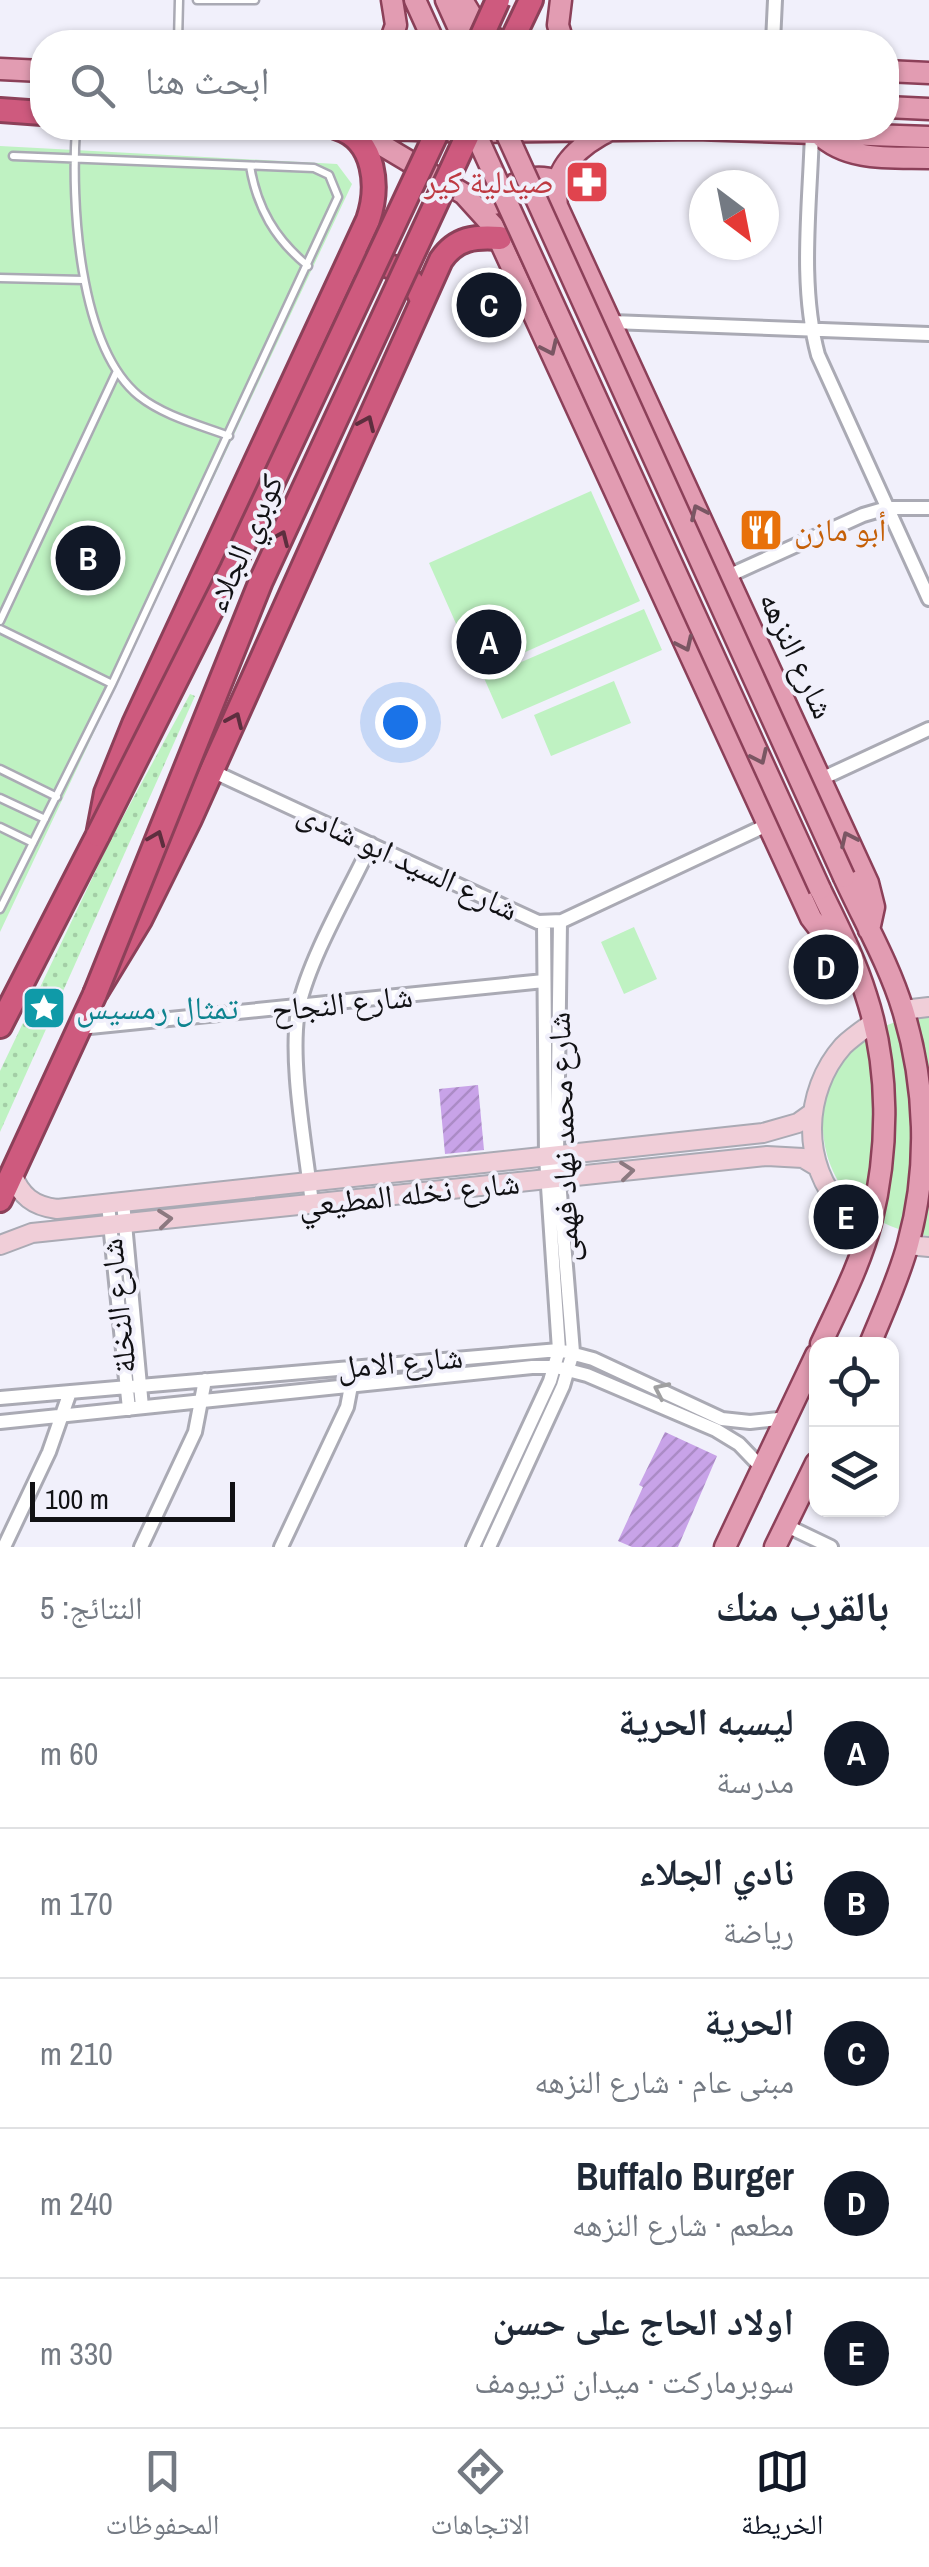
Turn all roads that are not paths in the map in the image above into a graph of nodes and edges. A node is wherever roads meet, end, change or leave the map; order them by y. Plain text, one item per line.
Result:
1 (180, 0) edge
2 (197, 0) edge
3 (255, 0) edge
4 (392, 0) edge
5 (414, 0) edge
6 (446, 0) edge
7 (462, 0) edge
8 (498, 0) edge
9 (531, 0) edge
10 (562, 0) edge
11 (775, 0) edge
12 (179, 30) edge
13 (393, 30) edge
14 (428, 30) edge
15 (460, 30) edge
16 (484, 30) edge
17 (485, 30) edge
18 (517, 30) edge
19 (560, 30) edge
20 (773, 30) edge
21 (0, 69) edge
22 (30, 70) edge
23 (899, 72) edge
24 (929, 73) edge
25 (899, 107) edge
26 (929, 108) edge
27 (0, 110) edge
28 (30, 111) edge
29 (899, 136) edge
30 (929, 137) edge
31 (75, 140) edge
32 (354, 140) edge
33 (373, 140) edge
34 (433, 140) edge
35 (466, 140) edge
36 (477, 140) edge
37 (509, 140) edge
38 (594, 140) edge
39 (815, 140) edge
40 (824, 140) edge
41 (13, 156) dead end
42 (929, 158) edge
43 (74, 159) junction
44 (250, 166) junction
45 (557, 180) junction
46 (487, 217) junction
47 (500, 238) junction
48 (308, 266) junction
49 (347, 268) junction
50 (0, 278) edge
51 (84, 280) junction
52 (422, 300) junction
53 (612, 322) junction
54 (811, 329) junction
55 (929, 334) edge
56 (117, 371) junction
57 (230, 436) junction
58 (888, 508) junction
59 (929, 508) edge
60 (728, 576) junction
61 (929, 600) edge
62 (0, 622) edge
63 (0, 629) edge
64 (112, 684) junction
65 (929, 730) edge
66 (0, 770) edge
67 (212, 771) junction
68 (821, 779) junction
69 (57, 796) junction
70 (0, 798) edge
71 (45, 819) junction
72 (768, 824) junction
73 (0, 827) edge
74 (98, 836) junction
75 (33, 842) junction
76 (371, 844) junction
77 (0, 909) edge
78 (544, 922) junction
79 (560, 922) junction
80 (869, 930) junction
81 (846, 943) junction
82 (544, 981) junction
83 (95, 994) junction
84 (929, 1007) edge
85 (299, 1008) junction
86 (903, 1010) junction
87 (874, 1022) junction
88 (0, 1026) edge
89 (80, 1028) junction
90 (812, 1113) junction
91 (551, 1156) junction
92 (818, 1167) junction
93 (12, 1174) junction
94 (553, 1179) junction
95 (310, 1182) junction
96 (0, 1200) edge
97 (115, 1203) junction
98 (312, 1204) junction
99 (118, 1224) junction
100 (869, 1228) junction
101 (0, 1245) edge
102 (918, 1246) edge
103 (824, 1337) edge
104 (873, 1337) edge
105 (566, 1351) junction
106 (350, 1366) junction
107 (562, 1368) junction
108 (809, 1370) edge
109 (205, 1380) junction
110 (133, 1386) junction
111 (351, 1386) junction
112 (70, 1392) junction
113 (0, 1398) edge
114 (204, 1401) junction
115 (135, 1408) junction
116 (63, 1416) junction
117 (786, 1418) junction
118 (0, 1422) edge
119 (762, 1468) junction
120 (809, 1477) edge
121 (785, 1525) junction
122 (4, 1547) edge
123 (142, 1547) edge
124 (281, 1547) edge
125 (472, 1547) edge
126 (488, 1547) edge
127 (725, 1547) edge
128 (775, 1547) edge
129 (830, 1547) edge

1 - 12 lane
2 - 3 lane
4 - 13 main road
5 - 14 main road
6 - 15 main road
7 - 17 main road
8 - 16 highway, bridge
9 - 18 highway
10 - 19 main road
11 - 20 street
21 - 22 main road
23 - 24 main road
25 - 26 main road
27 - 28 highway
29 - 30 main road
31 - 43 lane
32 - 49 highway
33 - 46 main road
34 - 74 highway, كوبري الجلاء, bridge
83 -> 35 highway, كوبري الجلاء, bridge
36 -> 81 main road, bridge
37 - 80 main road, bridge
38 - 45 main road
39 - 54 street
40 - 42 main road
41 - 43 lane
43 - 44 lane
43 - 51 lane
44 - 48 lane
44 - 48 lane
45 - 46 main road
45 - 53 main road, شارع النزهه
46 - 47 main road
47 - 52 highway
47 -> 72 main road
48 - 57 lane
49 - 52 highway
49 - 74 highway
50 - 51 lane
51 - 56 lane
67 -> 52 highway
53 - 54 street
60 -> 53 main road, شارع النزهه
54 - 55 street
54 - 58 street
56 - 57 lane
56 - 62 lane
57 - 64 lane
58 - 59 street
58 - 60 street
58 - 61 street
60 - 68 main road, شارع النزهه
63 - 64 lane
64 - 69 lane
65 - 68 street
66 - 69 lane
67 - 76 street, شارع السيد ابو شادى
67 - 83 highway
80 -> 68 main road, شارع النزهه
69 - 71 lane
70 - 71 lane
71 - 75 lane
72 - 79 street, شارع السيد ابو شادى
72 - 81 main road
73 - 75 lane
74 - 88 highway
75 - 77 lane
76 - 78 street, شارع السيد ابو شادى
76 - 85 street
78 - 79 street, شارع السيد ابو شادى
78 - 82 street, شارع محمد نهاد فهمى
79 - 91 street, شارع محمد نهاد فهمى
80 - 86 main road, شارع النزهه
81 - 87 main road
82 - 85 street, شارع النجاح
82 - 91 street, شارع محمد نهاد فهمى
83 - 89 highway
84 - 86 street
85 - 89 street, شارع النجاح
85 - 95 street
86 - 102 main road, شارع النزهه
87 - 90 street
87 - 100 main road
89 - 93 highway
90 - 91 street, شارع نخله المطيعي
90 - 92 street
91 - 94 street, شارع محمد نهاد فهمى
91 - 95 street, شارع نخله المطيعي
94 -> 92 street, شارع نخله المطيعي
92 - 100 street
93 - 96 highway
93 - 97 street, شارع نخله المطيعي
94 - 98 street, شارع نخله المطيعي
94 - 105 street, شارع محمد نهاد فهمى
95 - 97 street, شارع نخله المطيعي
95 - 98 street
97 - 99 street, شارع النخلة
99 -> 98 street, شارع نخله المطيعي
99 - 101 street, شارع نخله المطيعي
99 - 110 street, شارع النخلة
100 - 103 main road
102 - 104 main road, شارع النزهه
105 - 106 street, شارع الامل
105 - 107 street, شارع محمد نهاد فهمى
117 -> 105 street, شارع الامل
106 - 109 street, شارع الامل
106 - 111 street
107 - 111 street, شارع الامل
107 - 119 street, شارع الامل
107 - 125 street
107 - 126 street
108 - 117 main road
109 - 110 street, شارع الامل
109 - 114 street
110 - 112 street, شارع الامل
110 - 115 street, شارع النخلة
111 - 114 street, شارع الامل
111 - 124 street
112 - 113 street, شارع الامل
112 - 116 street
114 - 115 street, شارع الامل
114 - 123 street
115 - 116 street, شارع الامل
116 - 118 street, شارع الامل
116 - 122 street
117 - 119 main road
119 - 127 main road
120 - 121 main road
121 - 128 main road
121 - 129 street

